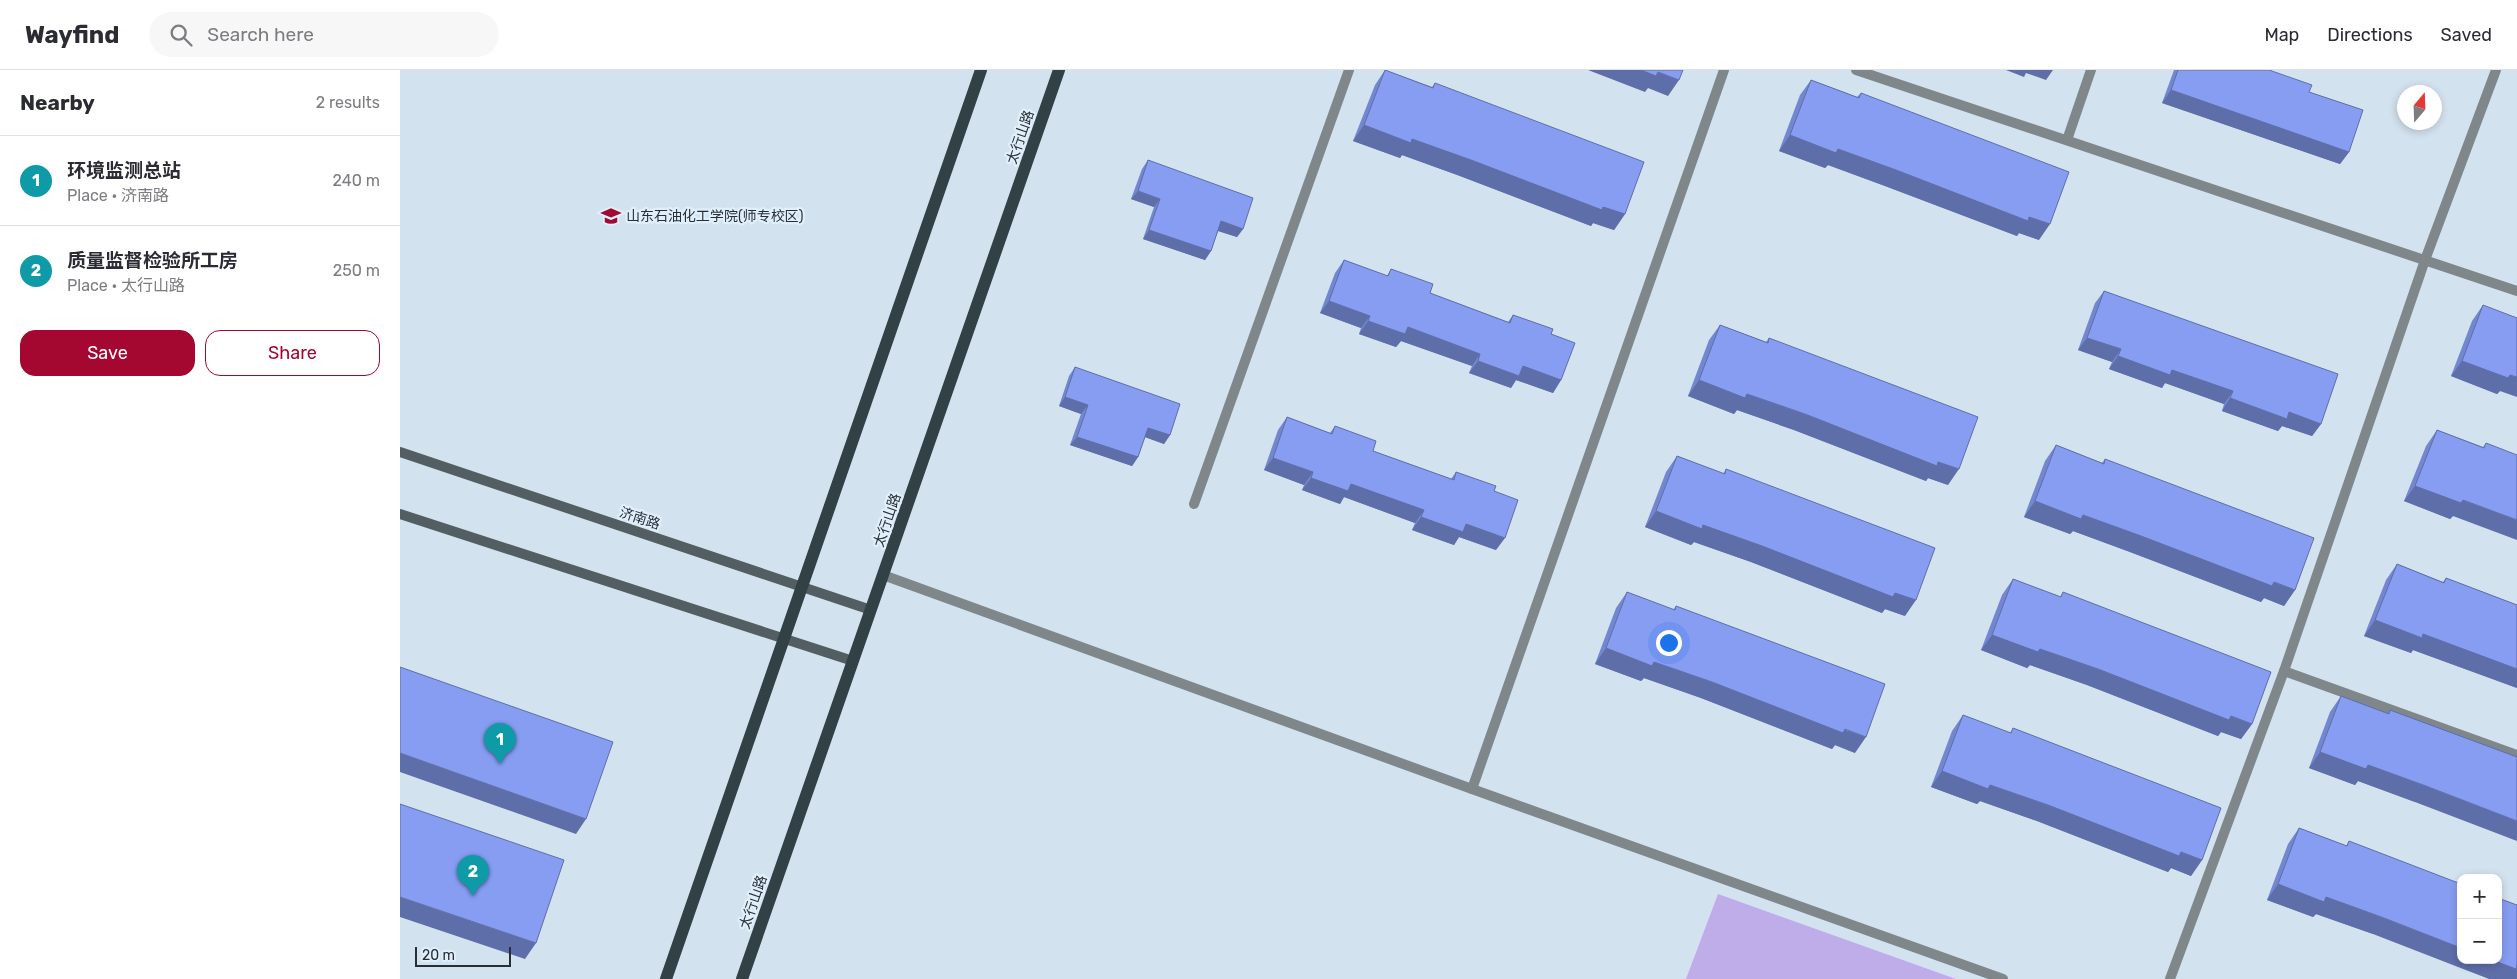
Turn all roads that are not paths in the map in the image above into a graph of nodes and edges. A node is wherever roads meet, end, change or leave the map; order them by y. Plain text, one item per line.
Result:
1 (981, 70) edge
2 (1059, 70) edge
3 (1350, 70) edge
4 (1724, 70) edge
5 (1856, 70) edge
6 (2092, 70) edge
7 (2496, 70) edge
8 (2067, 140) junction
9 (2426, 260) junction
10 (2517, 291) edge
11 (400, 452) edge
12 (1194, 504) dead end
13 (400, 514) edge
14 (883, 575) junction
15 (802, 586) junction
16 (871, 610) junction
17 (784, 639) junction
18 (853, 661) junction
19 (2284, 671) junction
20 (2517, 755) edge
21 (1472, 790) junction
22 (666, 979) edge
23 (742, 979) edge
24 (2003, 979) edge
25 (2170, 979) edge

1 - 15 main road
2 - 14 main road, 太行山路
3 - 12 lane
4 - 21 lane
5 - 8 lane
6 - 8 lane
7 - 9 lane
8 - 9 lane
9 - 10 lane
9 - 19 lane
11 - 15 main road, 济南路
13 - 17 main road
14 - 16 main road, 太行山路
14 - 21 lane
15 - 16 main road, 济南路
15 - 17 main road
16 - 18 main road, 太行山路
17 - 18 main road
17 - 22 main road
18 - 23 main road, 太行山路
19 - 20 lane
19 - 25 lane
21 - 24 lane

